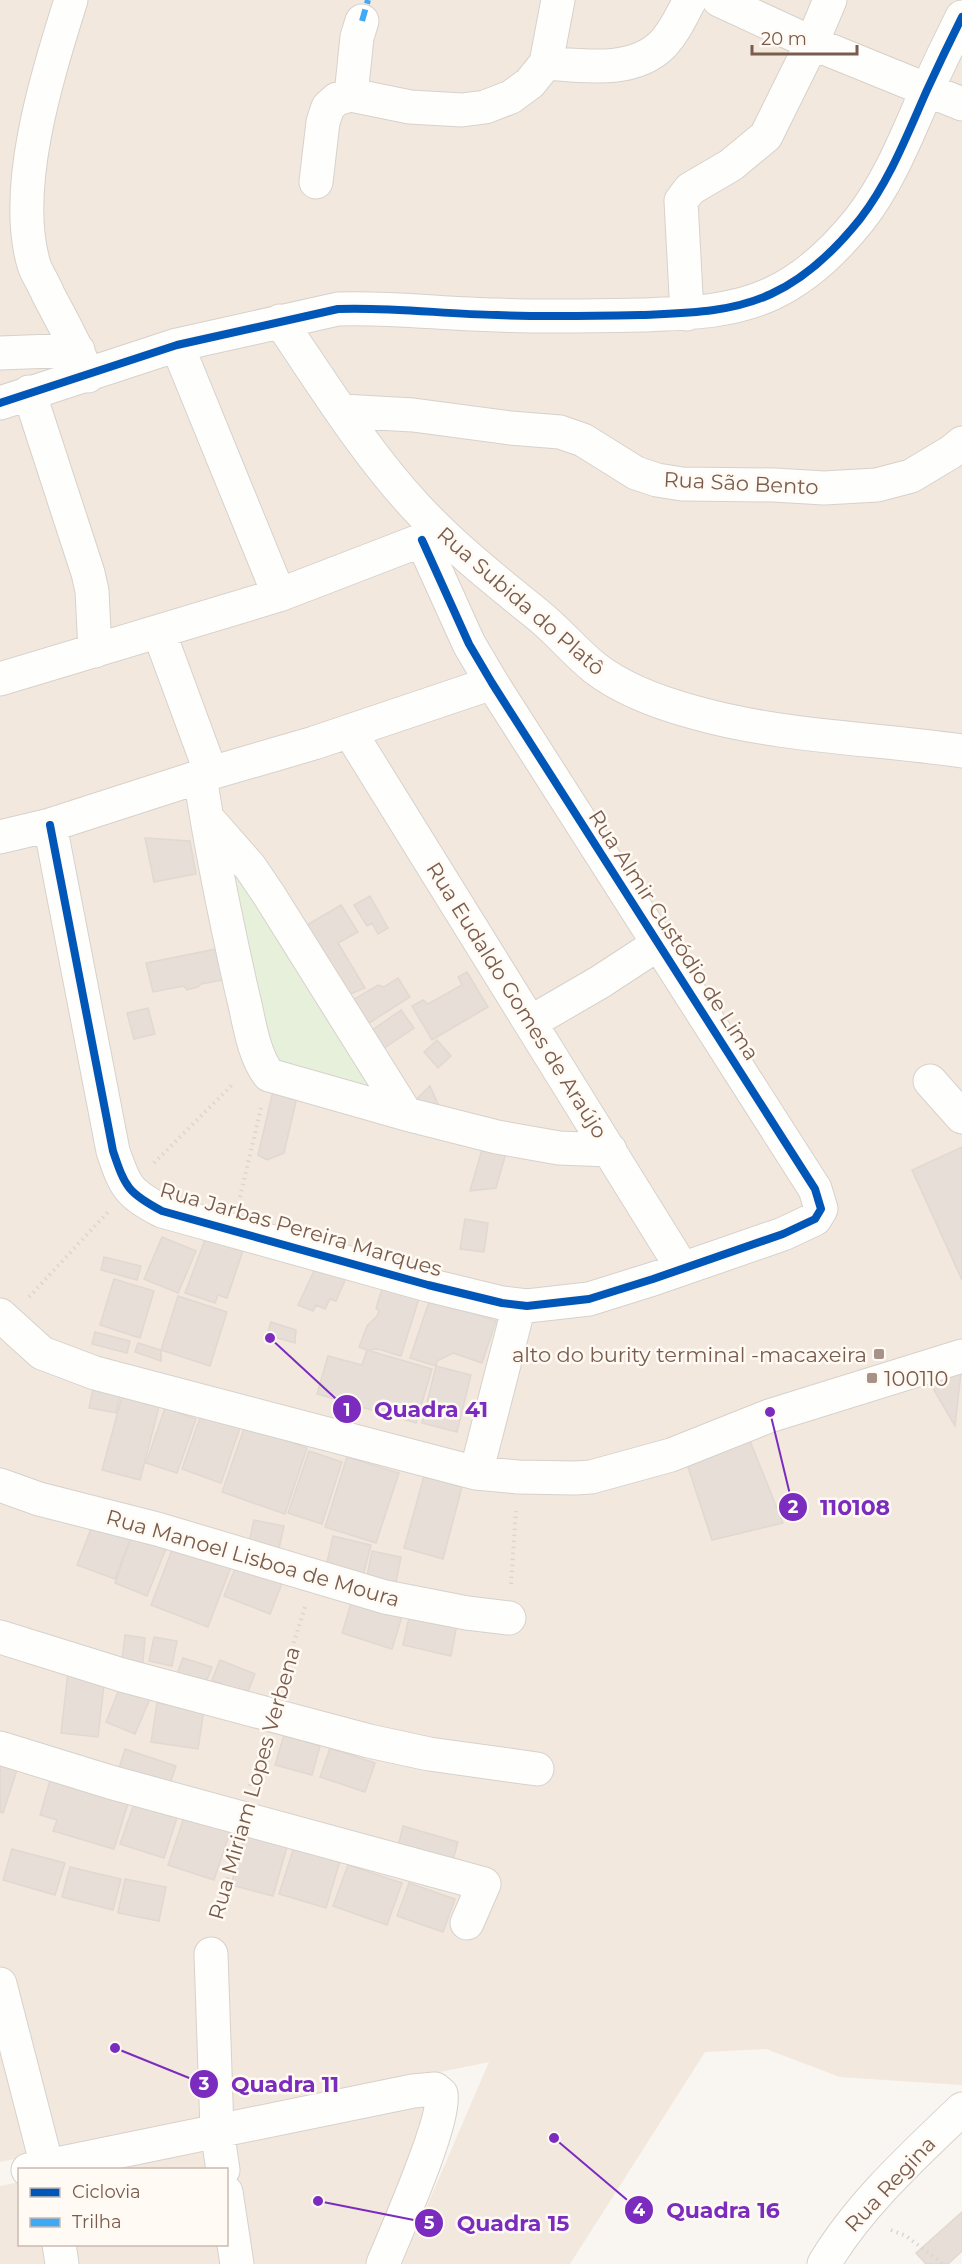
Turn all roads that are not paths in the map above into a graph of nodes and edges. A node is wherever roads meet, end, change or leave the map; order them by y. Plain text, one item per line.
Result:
1 (71, 0) edge
2 (558, 0) edge
3 (690, 0) edge
4 (719, 0) edge
5 (830, 0) edge
6 (962, 17) edge
7 (362, 21) dead end
8 (812, 43) junction
9 (546, 63) junction
10 (927, 90) junction
11 (351, 95) junction
12 (962, 104) edge
13 (316, 182) dead end
14 (687, 314) junction
15 (280, 321) junction
16 (177, 345) junction
17 (0, 353) edge
18 (83, 363) junction
19 (15, 398) edge
20 (342, 411) junction
21 (962, 443) edge
22 (433, 537) junction
23 (279, 595) junction
24 (159, 632) junction
25 (95, 651) junction
26 (0, 679) edge
27 (492, 683) junction
28 (350, 732) junction
29 (962, 751) edge
30 (205, 775) junction
31 (206, 817) junction
32 (50, 825) junction
33 (0, 837) edge
34 (658, 944) junction
35 (531, 1022) junction
36 (930, 1081) dead end
37 (406, 1114) junction
38 (962, 1117) edge
39 (610, 1150) junction
40 (821, 1209) joint
41 (682, 1268) junction
42 (519, 1306) junction
43 (0, 1315) edge
44 (962, 1356) edge
45 (476, 1473) junction
46 (0, 1485) edge
47 (509, 1618) road end
48 (0, 1637) edge
49 (0, 1749) edge
50 (537, 1769) dead end
51 (467, 1923) dead end
52 (211, 1954) road end
53 (0, 1984) edge
54 (962, 2109) edge
55 (217, 2130) junction
56 (36, 2168) edge
57 (41, 2168) edge
58 (223, 2168) edge
59 (18, 2172) edge
60 (0, 2175) edge
61 (228, 2205) edge
62 (59, 2246) edge
63 (62, 2264) edge
64 (237, 2264) edge
65 (383, 2264) edge
66 (824, 2264) edge

1 - 18 street
2 - 9 street
3 - 9 street
4 - 8 street
5 - 8 street
6 - 10 street
7 - 11 street
8 - 10 street
8 - 14 street
9 - 11 street
10 - 12 street
10 - 14 street
11 - 13 street
14 - 15 street
15 - 16 street
15 - 20 street, Rua Subida do Platô
16 - 18 street
16 - 23 street
17 - 18 street
18 - 19 street
19 - 25 street
20 - 21 street, Rua São Bento
20 - 22 street, Rua Subida do Platô
22 - 23 street
22 - 27 street, Rua Almir Custódio de Lima
22 - 29 street, Rua Subida do Platô
23 - 24 street
24 - 25 street
24 - 30 street
25 - 26 street
27 - 28 street
27 - 34 street, Rua Almir Custódio de Lima
28 - 30 street
28 - 35 street, Rua Eudaldo Gomes de Araújo
30 - 31 street
30 - 32 street
31 - 37 street
31 - 37 street
32 - 33 street
32 - 42 street, Rua Jarbas Pereira Marques
34 - 35 street
34 - 40 street, Rua Almir Custódio de Lima
35 - 39 street, Rua Eudaldo Gomes de Araújo
36 - 38 street
37 - 39 street
39 - 41 street, Rua Eudaldo Gomes de Araújo
40 - 41 street, Rua Jarbas Pereira Marques
41 - 42 street, Rua Jarbas Pereira Marques
42 - 45 street
43 - 45 street
44 - 45 street
46 - 47 street, Rua Manoel Lisboa de Moura
48 - 50 street
49 - 51 street
52 - 55 street
53 - 56 street
54 - 66 street, Rua Regina
55 - 57 street
55 - 58 street
55 - 65 street
59 - 60 street
61 - 64 street
62 - 63 street

